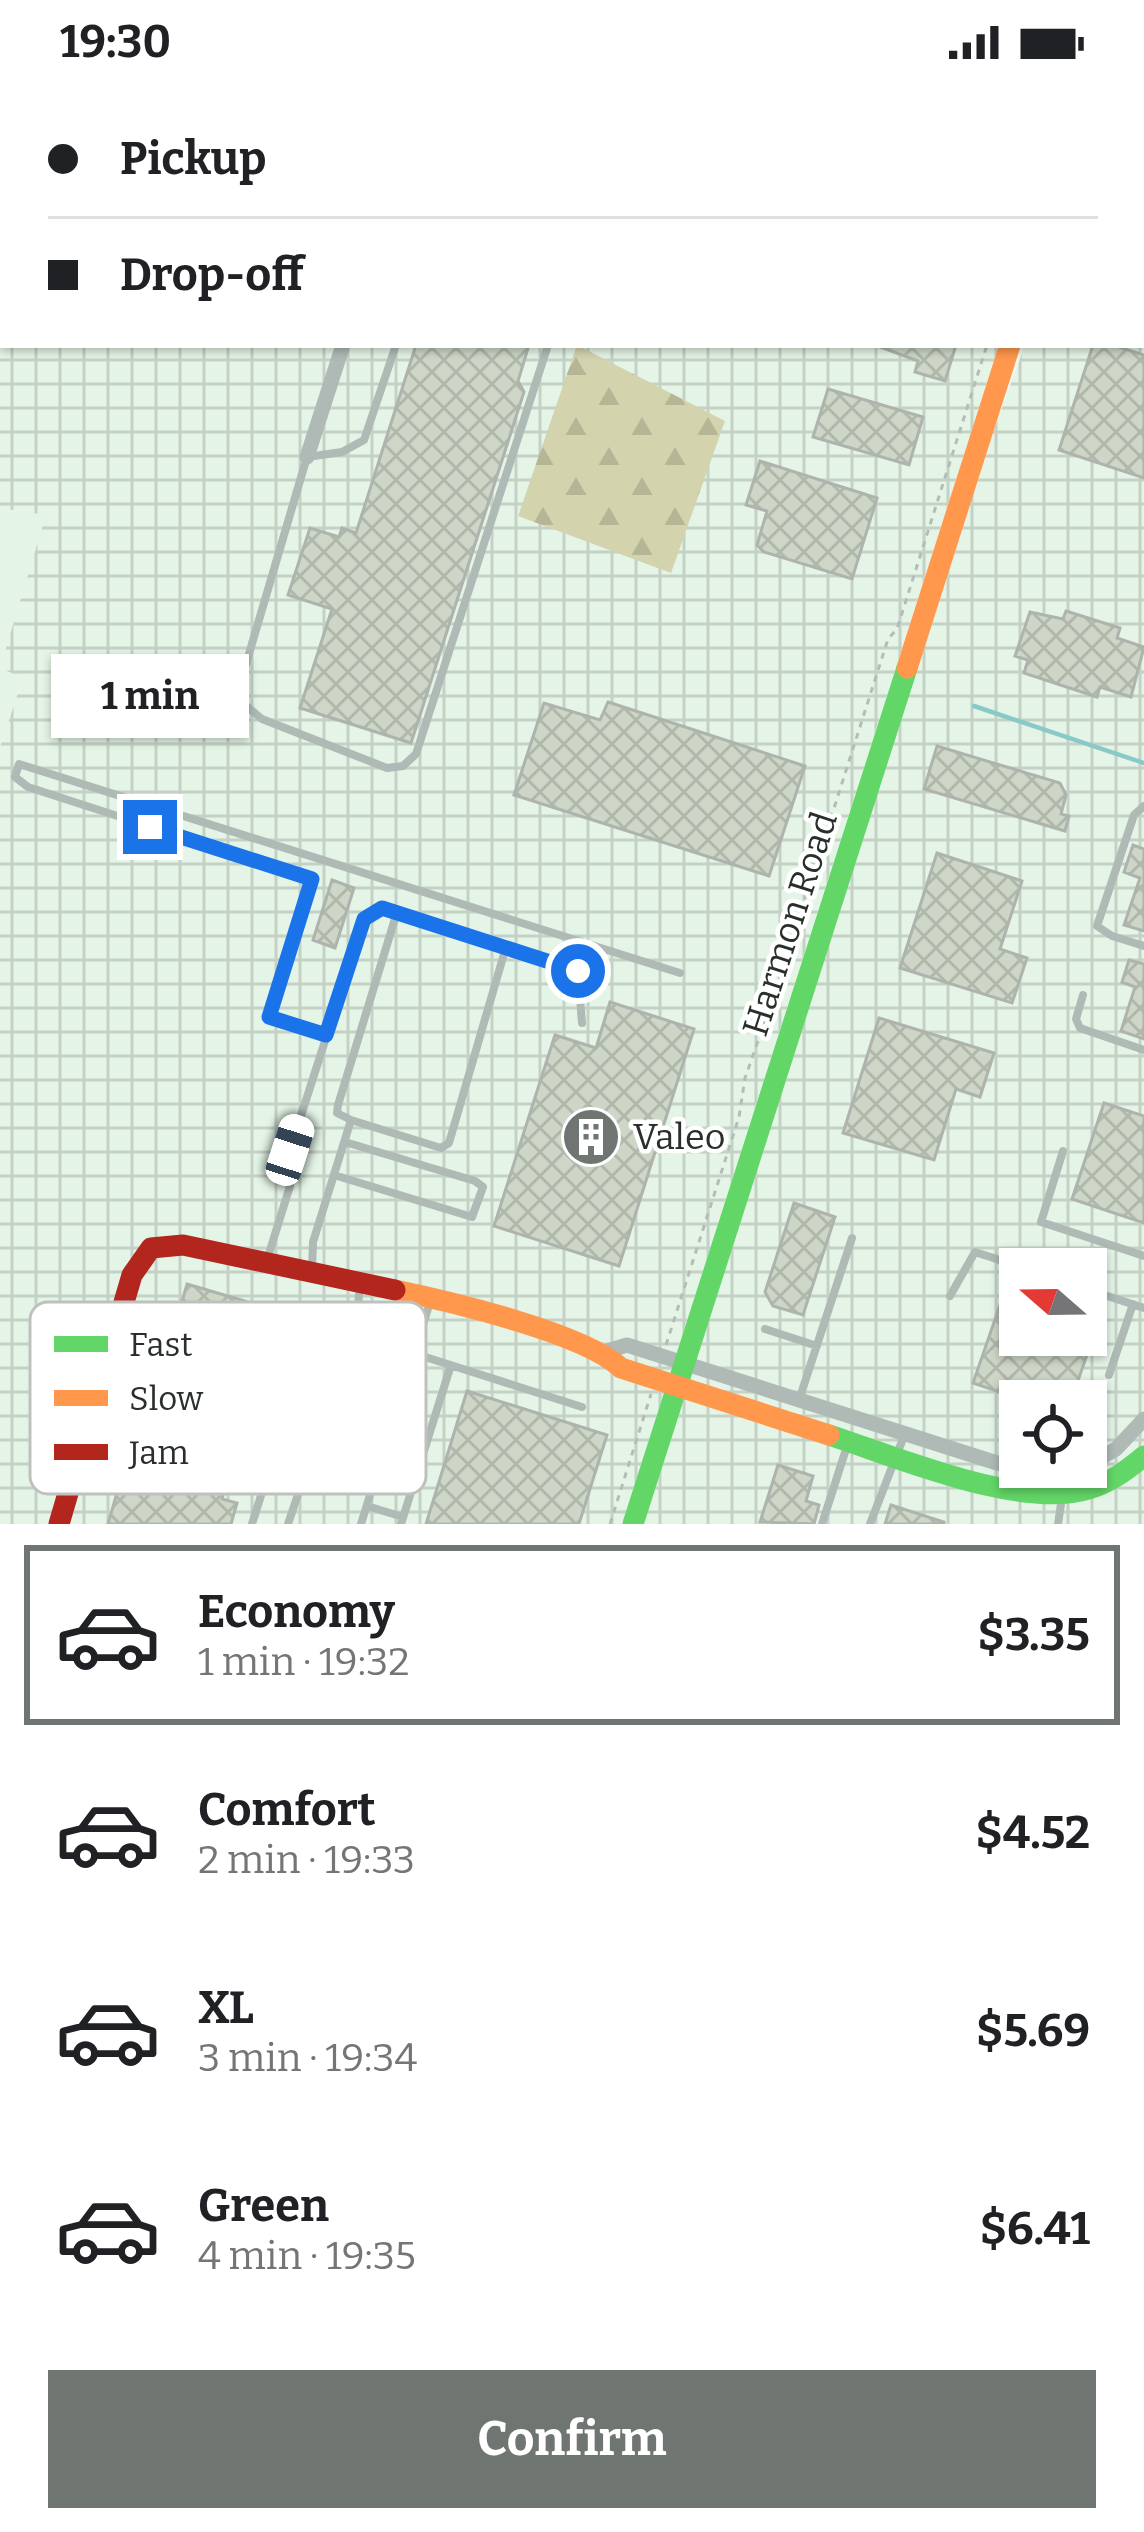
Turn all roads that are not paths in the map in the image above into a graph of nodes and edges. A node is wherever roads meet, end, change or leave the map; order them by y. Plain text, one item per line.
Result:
1 (343, 348) edge
2 (395, 348) edge
3 (547, 348) edge
4 (1009, 348) edge
5 (307, 457) junction
6 (1144, 806) edge
7 (398, 912) junction
8 (1144, 946) edge
9 (506, 947) junction
10 (680, 974) dead end
11 (1083, 995) dead end
12 (581, 1023) dead end
13 (326, 1035) junction
14 (1144, 1050) edge
15 (352, 1120) junction
16 (344, 1142) junction
17 (1063, 1150) dead end
18 (334, 1175) junction
19 (852, 1238) dead end
20 (1144, 1256) edge
21 (999, 1260) edge
22 (267, 1262) junction
23 (312, 1272) junction
24 (360, 1282) junction
25 (1107, 1295) edge
26 (950, 1296) dead end
27 (431, 1298) junction
28 (124, 1302) edge
29 (357, 1302) edge
30 (1133, 1304) junction
31 (1144, 1308) edge
32 (426, 1317) edge
33 (765, 1329) dead end
34 (817, 1346) junction
35 (426, 1357) edge
36 (451, 1365) junction
37 (670, 1373) junction
38 (1109, 1375) dead end
39 (798, 1401) junction
40 (582, 1407) dead end
41 (829, 1411) junction
42 (1144, 1419) edge
43 (822, 1433) junction
44 (848, 1442) junction
45 (426, 1445) edge
46 (901, 1446) junction
47 (1107, 1454) edge
48 (1144, 1456) edge
49 (1107, 1481) edge
50 (999, 1488) edge
51 (1000, 1488) edge
52 (1054, 1488) edge
53 (1061, 1488) edge
54 (68, 1494) edge
55 (260, 1494) edge
56 (298, 1494) edge
57 (371, 1494) edge
58 (367, 1506) junction
59 (402, 1521) edge
60 (59, 1524) edge
61 (252, 1524) edge
62 (288, 1524) edge
63 (361, 1524) edge
64 (633, 1524) edge
65 (822, 1524) edge
66 (870, 1524) edge
67 (1058, 1524) edge

1 - 5 street
2 - 5 lane
3 - 5 lane
4 - 37 street, Harmon Road
6 - 8 lane
7 - 9 lane
7 - 13 lane
7 - 15 lane
9 - 12 lane
9 - 15 lane
10 - 13 lane
11 - 14 lane
13 - 22 lane
15 - 16 lane
16 - 18 lane
16 - 18 lane
17 - 20 lane
18 - 23 lane
19 - 34 lane
21 - 26 lane
22 - 23 street
22 - 28 street
23 - 24 street
24 - 27 street
24 - 29 lane
25 - 30 lane
27 - 32 lane
27 - 37 street
30 - 31 lane
30 - 38 lane
33 - 34 lane
34 - 39 lane
35 - 36 lane
36 - 40 lane
36 - 45 lane
37 - 39 street
37 - 43 street
37 - 64 street, Harmon Road
39 - 41 street
41 - 43 lane
41 - 46 street
42 - 47 street
43 - 44 street
44 - 46 street
44 - 65 lane
46 - 50 street
46 - 66 lane
48 - 49 street
51 - 52 street
53 - 67 lane
54 - 60 street
55 - 61 lane
56 - 62 lane
57 - 58 lane
58 - 59 lane
58 - 63 lane

